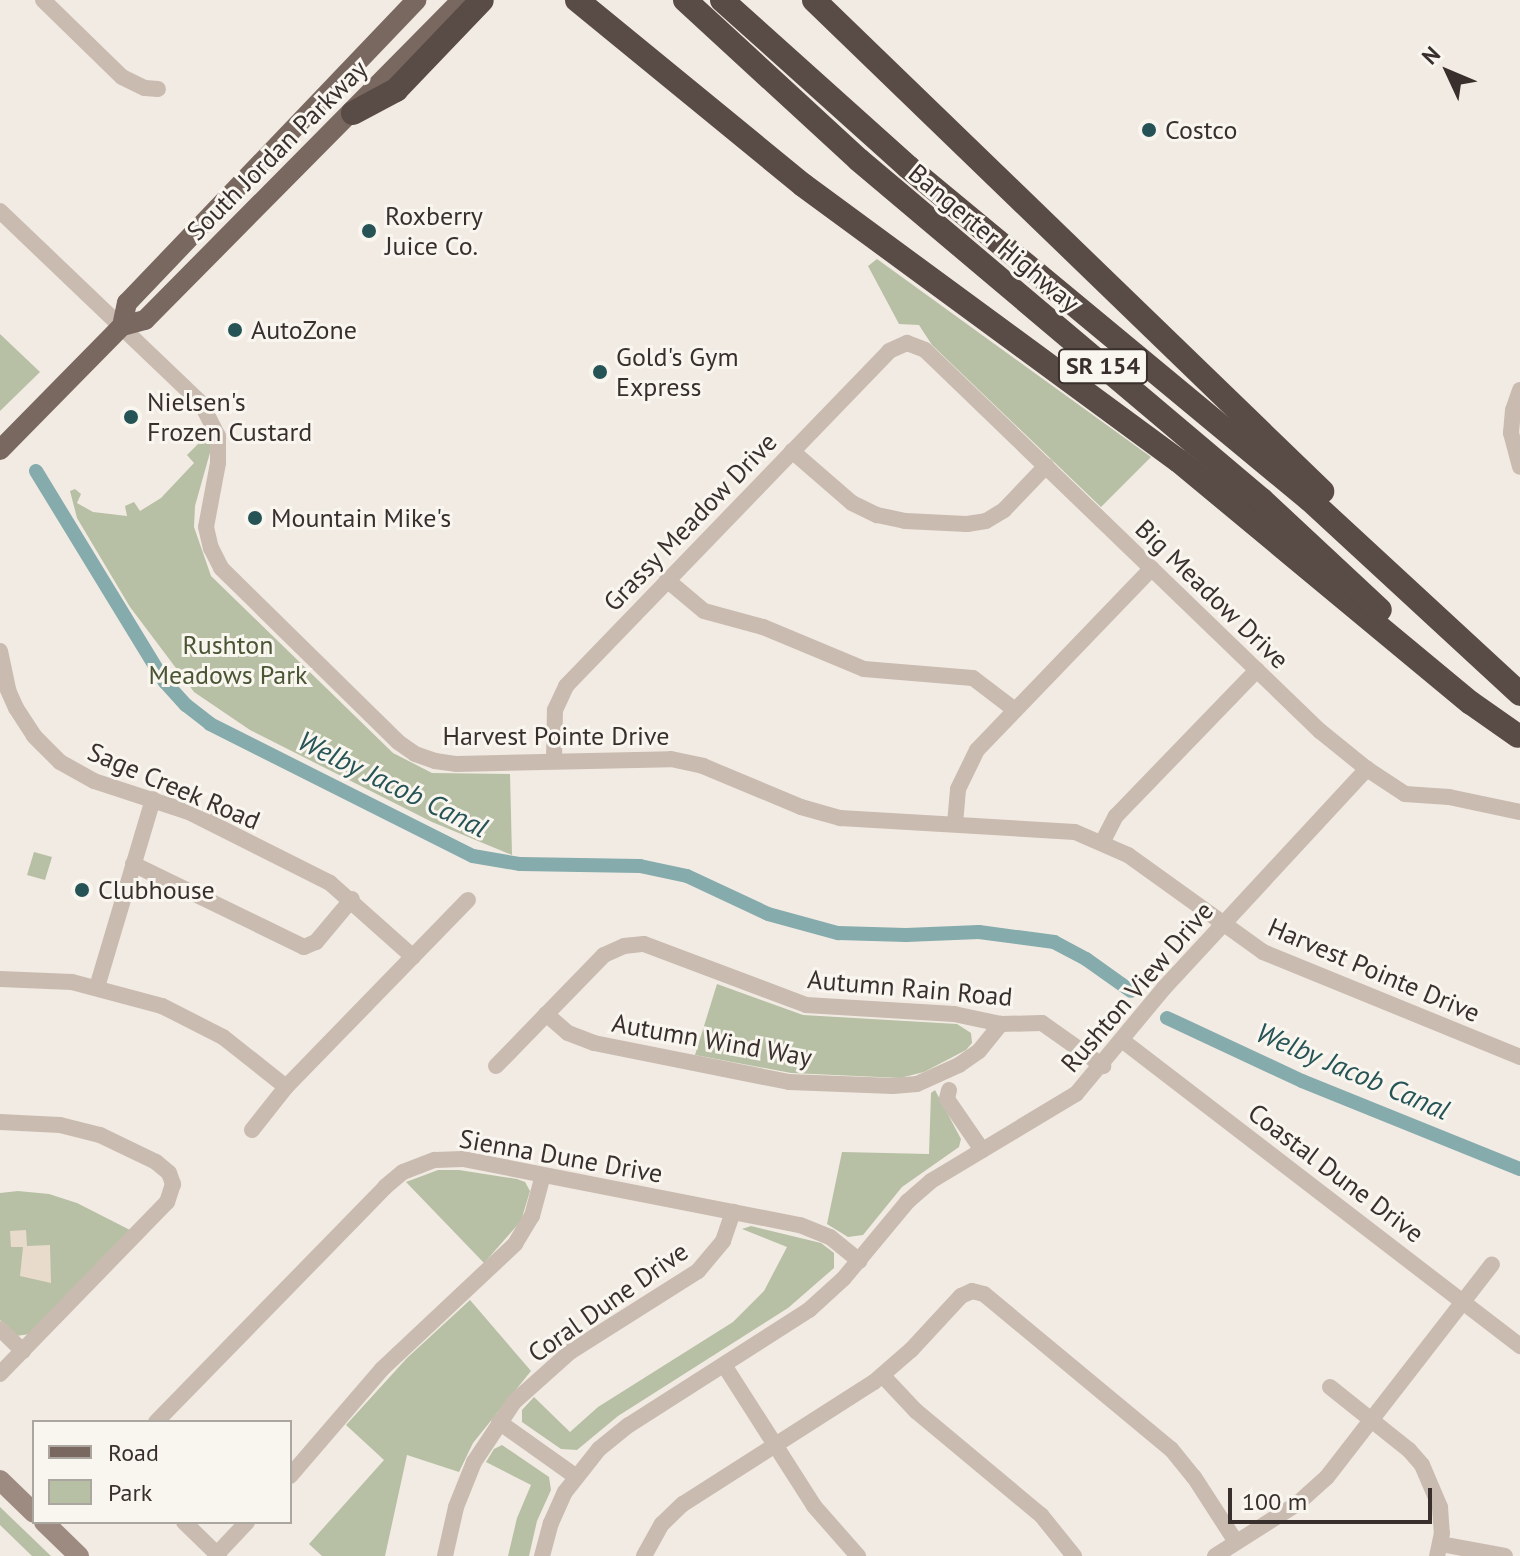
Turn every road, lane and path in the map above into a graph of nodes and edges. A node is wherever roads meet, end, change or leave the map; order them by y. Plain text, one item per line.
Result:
1 (43, 0) edge
2 (417, 0) edge
3 (462, 0) edge
4 (482, 0) edge
5 (577, 0) edge
6 (593, 0) edge
7 (685, 0) edge
8 (722, 0) edge
9 (814, 0) edge
10 (645, 54) junction
11 (158, 89) dead end
12 (353, 113) junction
13 (0, 211) edge
14 (122, 326) junction
15 (907, 343) joint
16 (1520, 390) edge
17 (0, 450) edge
18 (792, 451) junction
19 (1046, 466) junction
20 (1520, 467) edge
21 (1152, 568) junction
22 (667, 580) junction
23 (0, 651) edge
24 (1491, 665) junction
25 (1257, 670) junction
26 (1520, 694) edge
27 (1015, 710) junction
28 (1519, 737) edge
29 (554, 760) junction
30 (1367, 769) junction
31 (153, 799) junction
32 (1520, 812) edge
33 (955, 824) junction
34 (1103, 841) junction
35 (133, 864) junction
36 (352, 899) junction
37 (468, 900) dead end
38 (1223, 924) junction
39 (413, 957) junction
40 (0, 979) edge
41 (97, 987) junction
42 (546, 1014) junction
43 (1001, 1024) junction
44 (1123, 1041) junction
45 (1520, 1057) edge
46 (496, 1066) dead end
47 (1103, 1066) junction
48 (945, 1083) junction
49 (286, 1087) junction
50 (0, 1122) edge
51 (252, 1130) dead end
52 (978, 1143) junction
53 (543, 1175) junction
54 (733, 1212) junction
55 (860, 1261) junction
56 (1492, 1264) dead end
57 (1465, 1300) junction
58 (0, 1329) edge
59 (1520, 1346) edge
60 (23, 1351) junction
61 (724, 1365) junction
62 (0, 1374) edge
63 (883, 1376) junction
64 (1330, 1387) dead end
65 (158, 1420) edge
66 (1372, 1420) junction
67 (499, 1422) junction
68 (775, 1446) junction
69 (292, 1474) edge
70 (575, 1476) junction
71 (0, 1480) edge
72 (32, 1511) edge
73 (46, 1524) edge
74 (186, 1524) edge
75 (245, 1524) edge
76 (1236, 1542) junction
77 (1439, 1550) edge
78 (218, 1555) edge
79 (79, 1556) edge
80 (445, 1556) edge
81 (542, 1556) edge
82 (644, 1556) edge
83 (858, 1556) edge
84 (1074, 1556) edge
85 (1215, 1556) edge
86 (1505, 1556) edge

1 - 11 street
2 - 14 main road, South Jordan Parkway
3 - 12 main road, South Jordan Parkway
4 - 12 highway
5 - 10 highway
6 - 10 highway
7 - 28 highway, Bangerter Highway / SR 154
8 - 24 highway, Bangerter Highway / SR 154
9 - 24 highway
10 - 28 highway
12 - 14 main road, South Jordan Parkway
13 - 14 street, Harvest Pointe Drive
14 - 17 main road, South Jordan Parkway
14 - 29 street, Harvest Pointe Drive
15 - 18 street, Grassy Meadow Drive
15 - 19 street, Big Meadow Drive
16 - 20 street
18 - 19 street
18 - 22 street, Grassy Meadow Drive
19 - 21 street, Big Meadow Drive
21 - 25 street, Big Meadow Drive
21 - 27 street
22 - 27 street
22 - 29 street, Grassy Meadow Drive
23 - 31 street, Sage Creek Road
24 - 26 highway, Bangerter Highway / SR 154
25 - 30 street, Big Meadow Drive
25 - 34 street
27 - 33 street
29 - 33 street, Harvest Pointe Drive
30 - 32 street, Big Meadow Drive
30 - 38 street, Rushton View Drive
31 - 35 street
31 - 36 street, Sage Creek Road
33 - 34 street, Harvest Pointe Drive
34 - 38 street, Harvest Pointe Drive
35 - 36 street
35 - 41 street
36 - 39 street, Sage Creek Road
37 - 39 street
38 - 44 street, Rushton View Drive
38 - 45 street, Harvest Pointe Drive
39 - 49 street
40 - 41 street
41 - 49 street
42 - 43 street, Autumn Rain Road
42 - 46 street, Autumn Rain Road
42 - 48 street, Autumn Wind Way
43 - 47 street, Autumn Rain Road
43 - 48 street, Autumn Wind Way
44 - 47 street, Rushton View Drive
44 - 57 street, Coastal Dune Drive
47 - 52 street, Rushton View Drive
48 - 52 street
49 - 51 street
50 - 60 street
52 - 55 street, Rushton View Drive
53 - 54 street, Sienna Dune Drive
53 - 65 street, Sienna Dune Drive
53 - 69 street
54 - 55 street, Sienna Dune Drive
54 - 67 street, Coral Dune Drive
55 - 61 street, Rushton View Drive
56 - 57 street
57 - 59 street, Coastal Dune Drive
57 - 66 street
58 - 60 street
60 - 62 street
61 - 68 street
61 - 70 street, Rushton View Drive
63 - 68 street
63 - 76 street
63 - 84 street
64 - 66 street
66 - 76 street
66 - 77 street
67 - 70 street
67 - 80 street, Coral Dune Drive
68 - 82 street
68 - 83 street
70 - 81 street, Rushton View Drive
71 - 72 main road
73 - 79 main road
74 - 78 street
75 - 78 street
76 - 85 street
77 - 86 street

